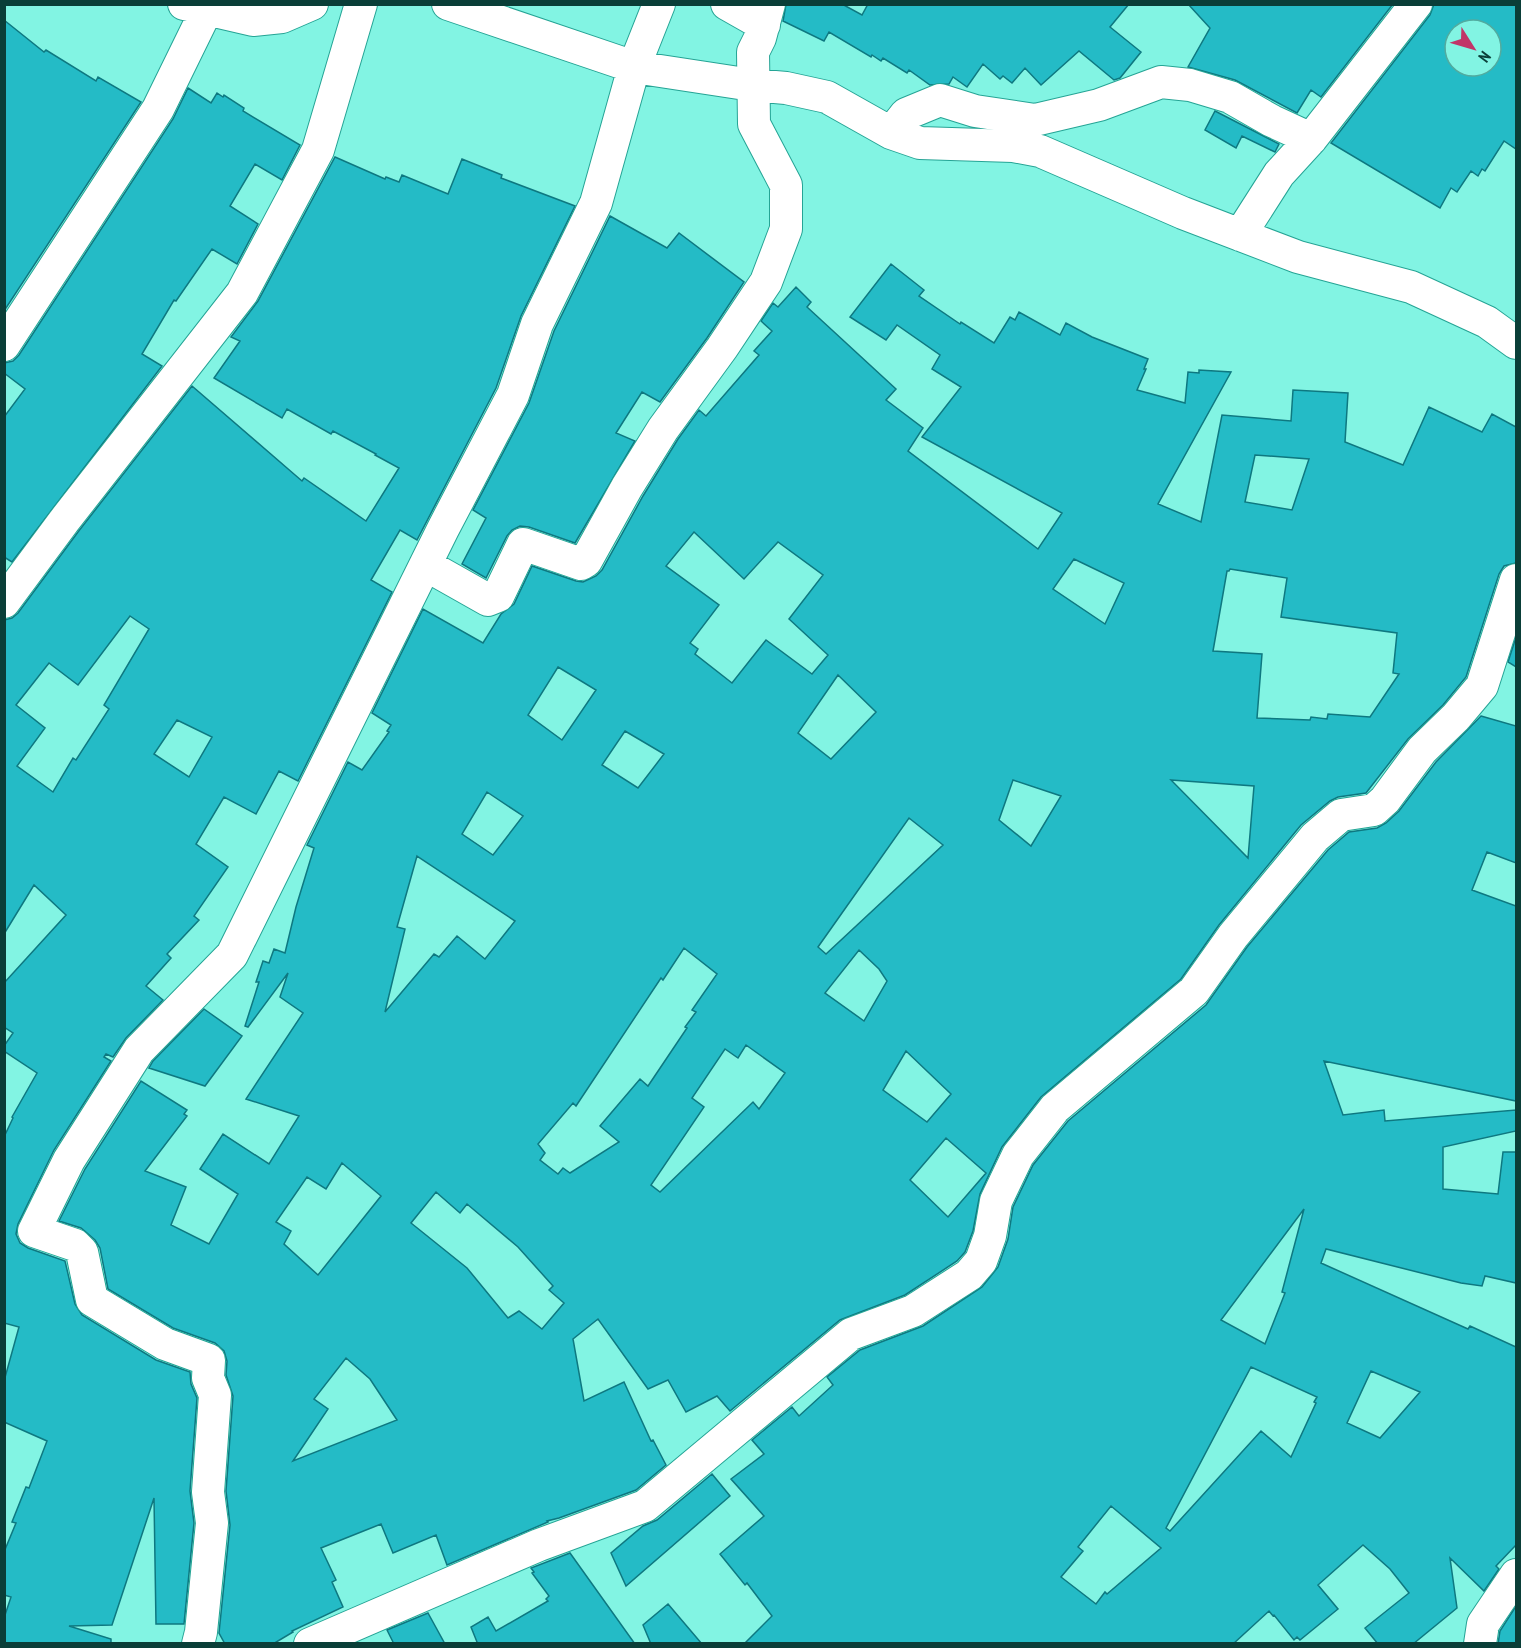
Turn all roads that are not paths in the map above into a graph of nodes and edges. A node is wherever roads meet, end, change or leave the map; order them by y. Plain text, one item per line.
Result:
1 (312, 4) edge
2 (361, 4) edge
3 (448, 4) edge
4 (659, 4) edge
5 (727, 4) edge
6 (1416, 4) edge
7 (199, 6) edge
8 (766, 15) edge
9 (634, 67) junction
10 (752, 85) junction
11 (891, 133) junction
12 (1311, 139) junction
13 (1240, 235) junction
14 (1516, 343) edge
15 (4, 345) edge
16 (426, 565) junction
17 (1516, 580) edge
18 (4, 603) edge
19 (1516, 1575) edge
20 (198, 1644) edge
21 (310, 1644) edge
22 (1480, 1644) edge

1 - 7 street
2 - 18 street
3 - 9 street
4 - 9 street
5 - 8 street
6 - 12 street
7 - 15 street
8 - 10 street
9 - 10 street
9 - 16 street
10 - 11 street
10 - 16 street
11 - 12 street
11 - 13 street
12 - 13 street
13 - 14 street
16 - 20 street
17 - 21 street
19 - 22 street

